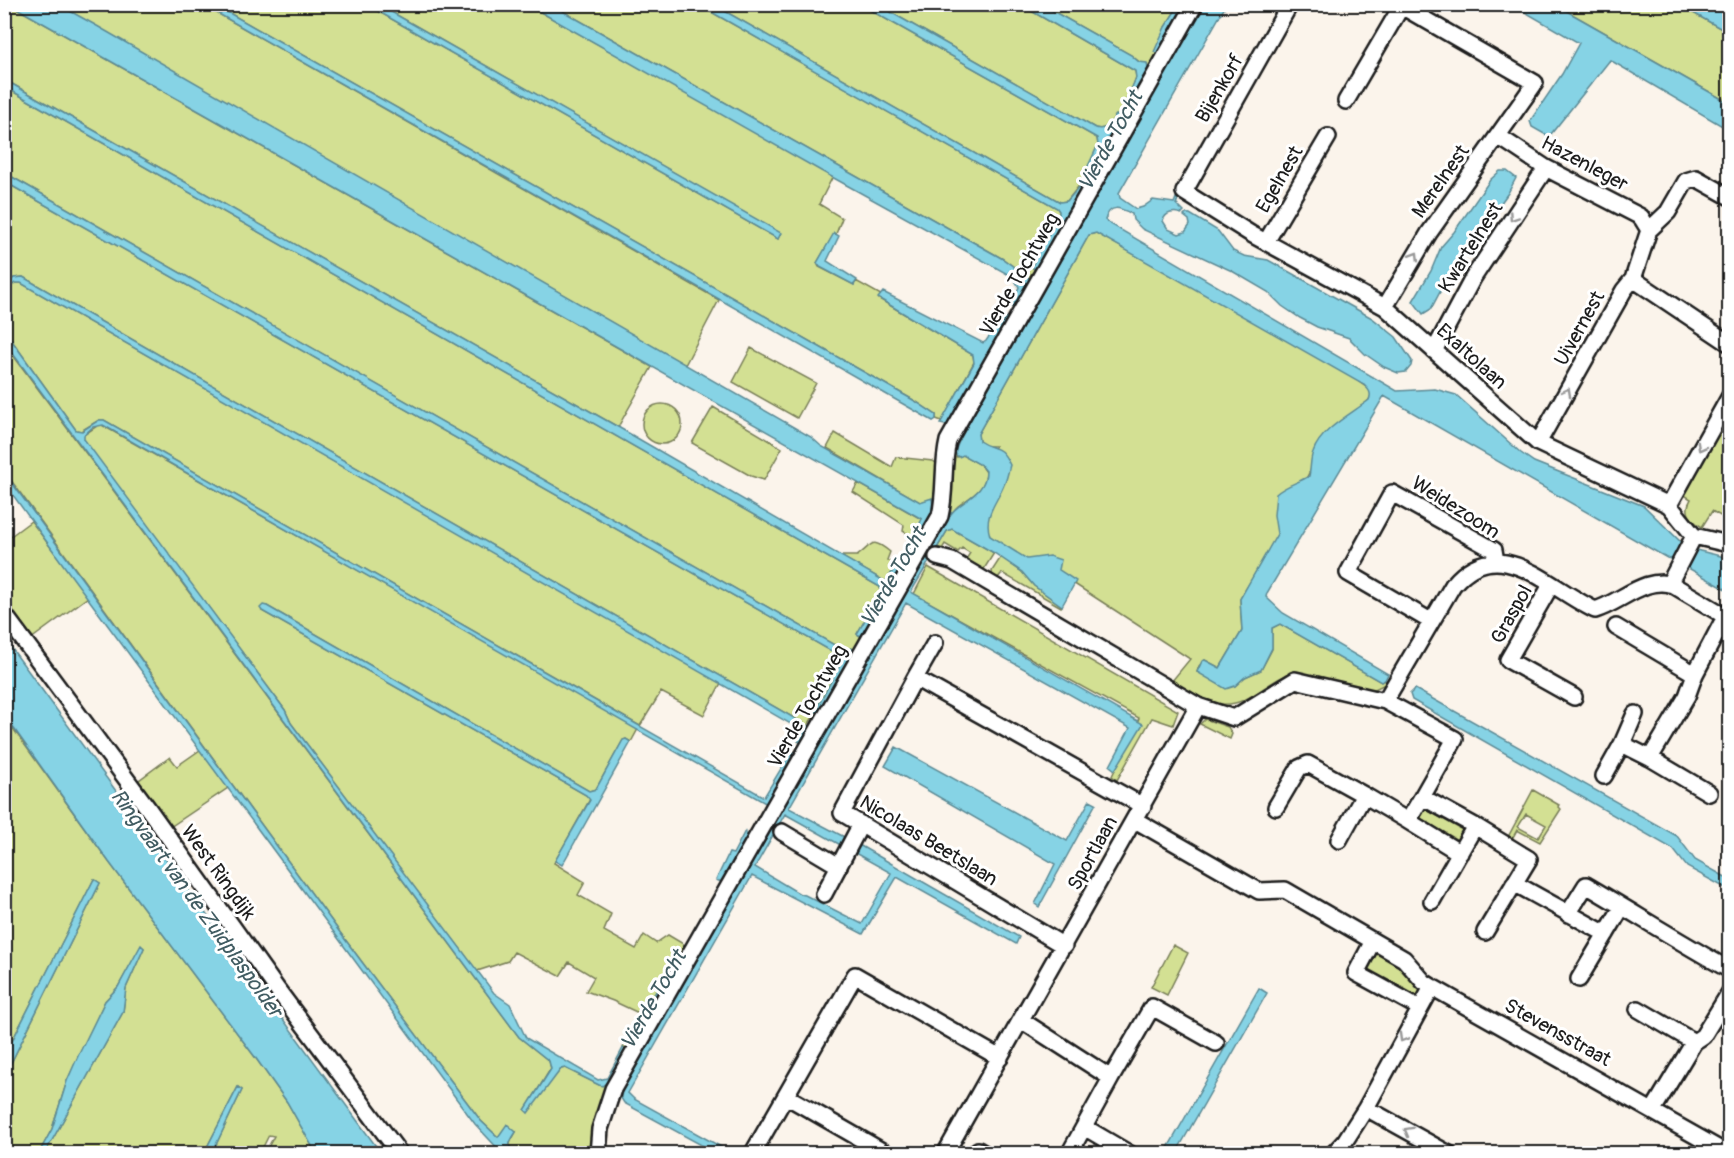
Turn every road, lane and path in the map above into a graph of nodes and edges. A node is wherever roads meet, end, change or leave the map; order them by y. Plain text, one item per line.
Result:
1 (1195, 4) edge
2 (1290, 4) edge
3 (1400, 6) edge
4 (1346, 101) dead end
5 (1498, 136) junction
6 (1328, 137) dead end
7 (1546, 168) junction
8 (1184, 192) joint
9 (1730, 197) edge
10 (1649, 230) junction
11 (1266, 242) junction
12 (1633, 279) junction
13 (1385, 307) junction
14 (1730, 344) edge
15 (1434, 351) junction
16 (1730, 396) edge
17 (1538, 443) junction
18 (1669, 505) junction
19 (1692, 540) junction
20 (1730, 542) edge
21 (937, 557) dead end
22 (1496, 561) junction
23 (1669, 584) junction
24 (1551, 585) junction
25 (4, 614) edge
26 (1727, 618) edge
27 (1427, 619) dead end
28 (1616, 627) dead end
29 (934, 643) dead end
30 (1695, 674) junction
31 (915, 678) junction
32 (1575, 697) dead end
33 (1385, 701) junction
34 (1198, 706) junction
35 (1635, 714) dead end
36 (1622, 744) junction
37 (1650, 758) junction
38 (1604, 776) dead end
39 (1709, 793) dead end
40 (1364, 795) junction
41 (1422, 797) junction
42 (1143, 806) junction
43 (1276, 807) dead end
44 (1135, 820) junction
45 (1408, 822) junction
46 (861, 824) junction
47 (1475, 826) junction
48 (782, 832) dead end
49 (1339, 840) dead end
50 (846, 852) junction
51 (1460, 853) junction
52 (1514, 883) junction
53 (824, 894) dead end
54 (1432, 901) dead end
55 (1622, 907) junction
56 (1568, 914) junction
57 (1485, 933) dead end
58 (1606, 934) junction
59 (1372, 941) junction
60 (1064, 946) junction
61 (1730, 970) edge
62 (1579, 979) dead end
63 (1432, 987) junction
64 (1729, 993) edge
65 (1420, 1008) junction
66 (1638, 1009) dead end
67 (1021, 1020) junction
68 (1694, 1041) junction
69 (1216, 1043) dead end
70 (1000, 1058) junction
71 (1112, 1078) junction
72 (786, 1096) junction
73 (1366, 1108) junction
74 (1653, 1110) junction
75 (1084, 1127) junction
76 (754, 1151) dead end
77 (400, 1154) edge
78 (598, 1154) edge
79 (887, 1154) edge
80 (945, 1154) edge
81 (1069, 1154) edge
82 (1130, 1154) edge
83 (1333, 1154) edge
84 (1449, 1154) edge
85 (1728, 1154) edge

1 - 78 street, Vierde Tochtweg
2 - 8 street, Bijenkorf
3 - 4 street
3 - 5 street, Merelnest
5 - 7 street, Hazenleger
13 -> 5 street, Merelnest
6 - 11 street, Egelnest
7 - 10 street, Hazenleger
7 -> 15 street, Kwartelnest
8 - 11 street, Exaltolaan
9 - 10 street
10 - 12 street, Uivernest
11 - 13 street, Exaltolaan
12 - 14 street
17 -> 12 street, Uivernest
13 - 15 street, Exaltolaan
15 - 17 street, Exaltolaan
16 -> 18 street
17 - 18 street, Exaltolaan
18 - 19 street, Exaltolaan
19 - 20 street
19 - 23 street
21 - 34 street
22 - 24 street, Weidezoom
22 - 27 street, Weidezoom
22 - 33 street, Weidezoom
23 - 24 street, Weidezoom
23 - 26 street
24 - 32 street, Graspol
25 - 77 street, West Ringdijk
26 - 30 street
28 - 30 street
29 - 31 street, Nicolaas Beetslaan
30 - 37 street
31 - 42 street
31 - 46 street, Nicolaas Beetslaan
33 - 34 street
33 - 41 street
34 - 42 street, Sportlaan
35 - 36 street
36 - 37 street
36 - 38 street
37 - 39 street
40 - 43 street
40 - 45 street
40 - 49 street
41 - 45 street
41 - 47 street
42 - 44 street, Sportlaan
44 - 59 street, Stevensstraat
44 - 60 street, Sportlaan
45 - 51 street
46 - 50 street
46 - 60 street, Nicolaas Beetslaan
47 - 51 street
47 - 52 street
48 - 50 street
50 - 53 street
51 - 54 street
52 - 56 street
52 - 57 street
55 - 56 street
55 - 58 street
55 - 61 street
56 - 58 street
58 - 62 street
59 - 63 street, Stevensstraat
59 - 65 street
60 - 67 street, Sportlaan
63 - 65 street
63 - 74 street, Stevensstraat
64 - 68 street
65 -> 73 street
66 - 68 street
67 - 70 street, Sportlaan
67 - 71 street
68 - 74 street
69 - 71 street
70 - 72 street
70 - 80 street, Sportlaan
71 - 75 street
72 - 76 street
72 - 79 street
73 - 83 street
84 -> 73 street
74 - 85 street, Stevensstraat
75 - 81 street
75 - 82 street

